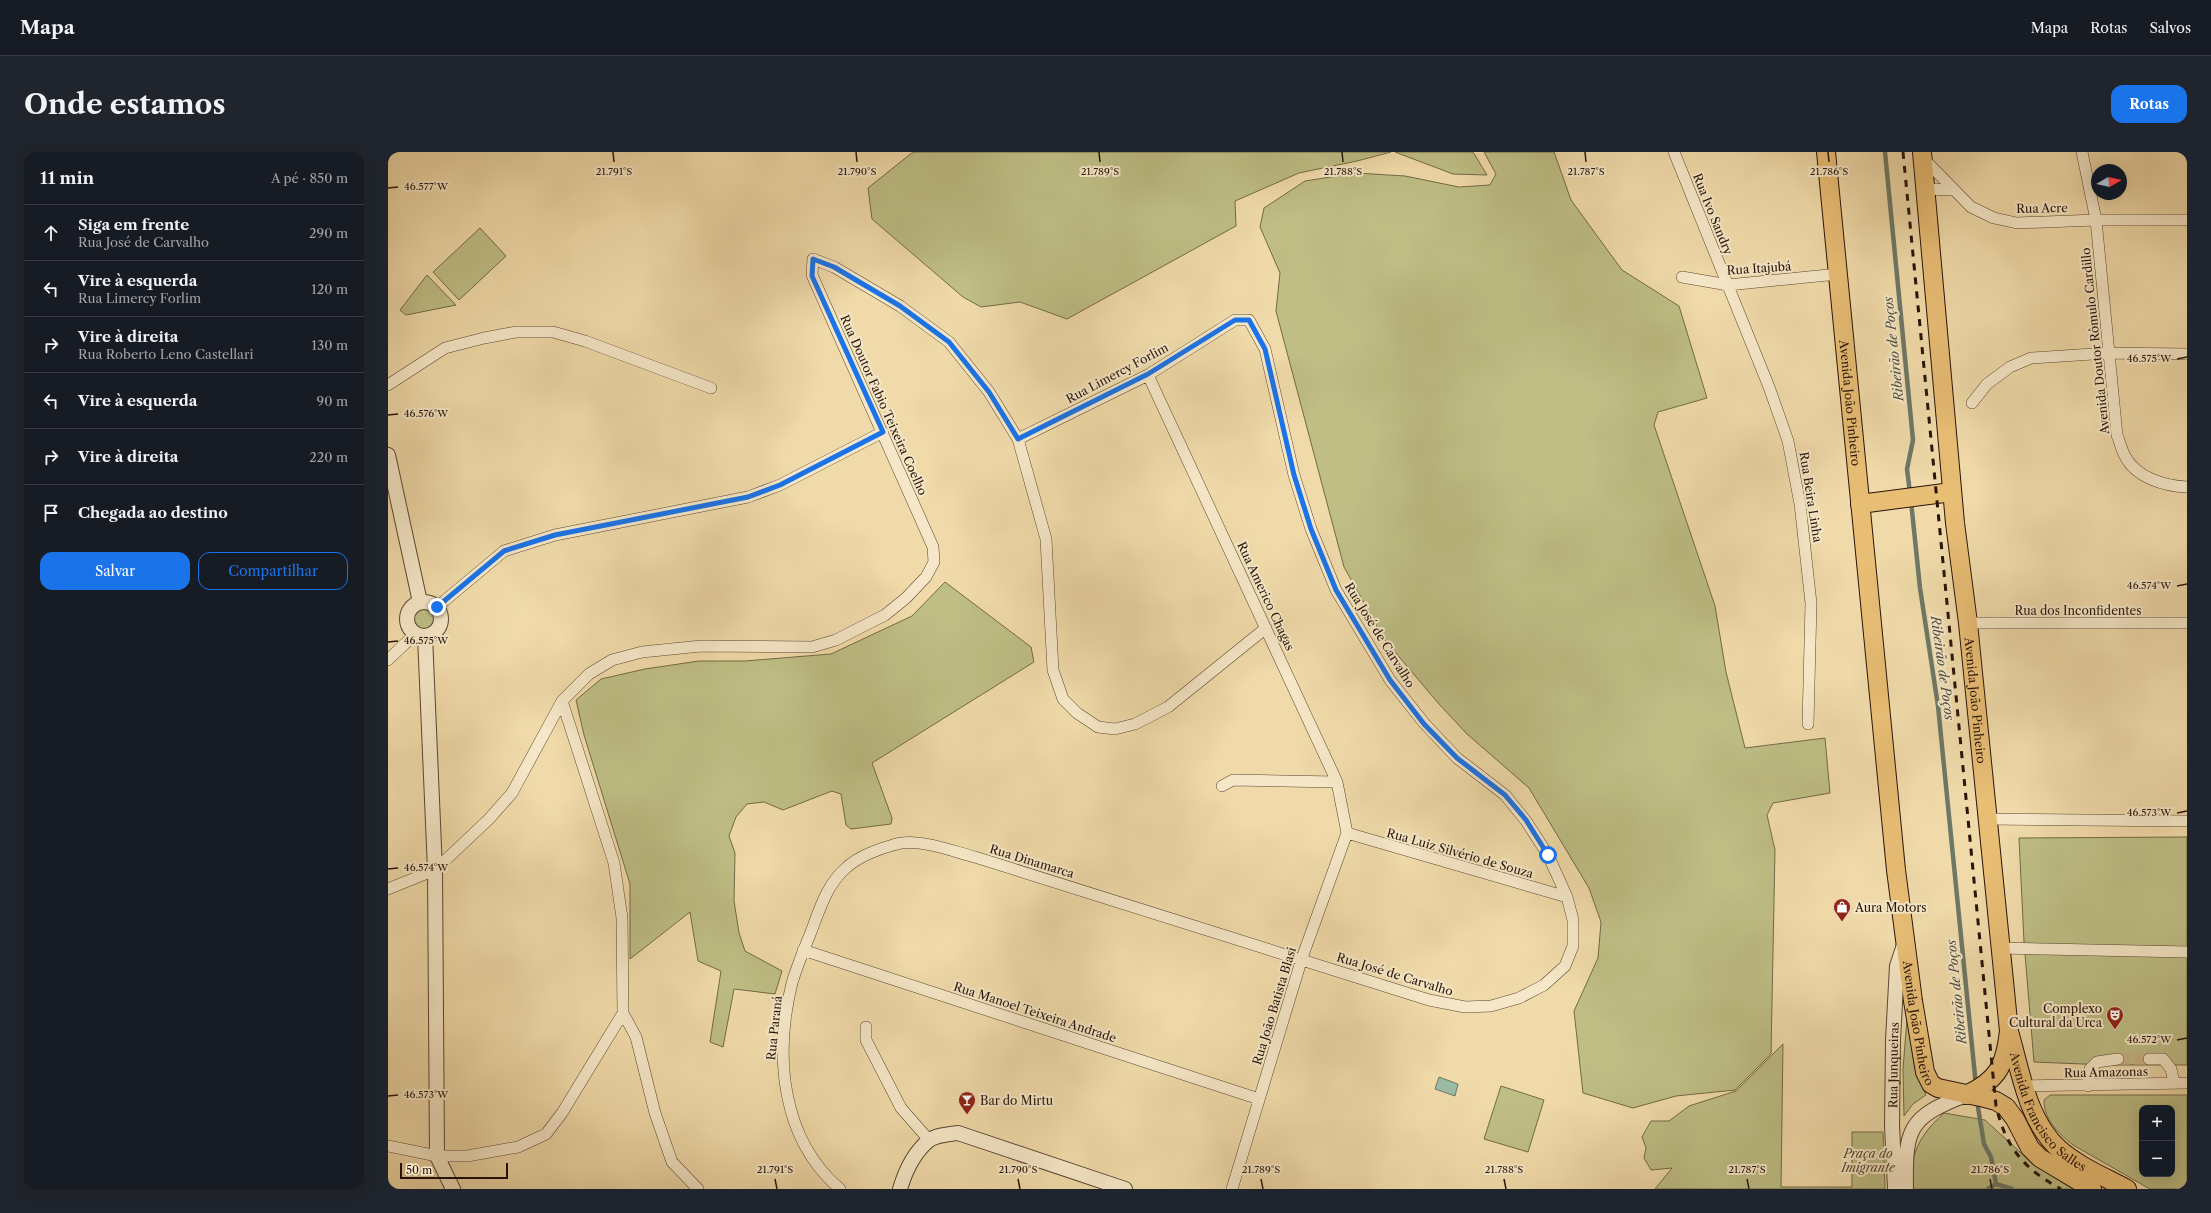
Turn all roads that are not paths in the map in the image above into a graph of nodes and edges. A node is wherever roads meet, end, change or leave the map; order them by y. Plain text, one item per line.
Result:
1 (1674, 152) edge
2 (1826, 152) edge
3 (2082, 152) edge
4 (1922, 154) edge
5 (1925, 188) junction
6 (1954, 190) junction
7 (2096, 220) junction
8 (2187, 220) edge
9 (1838, 274) junction
10 (1682, 277) dead end
11 (1728, 285) junction
12 (1249, 320) joint
13 (2108, 353) junction
14 (2187, 354) edge
15 (1148, 374) junction
16 (388, 385) edge
17 (711, 388) dead end
18 (1972, 403) dead end
19 (883, 432) junction
20 (1018, 439) junction
21 (388, 455) edge
22 (2187, 487) edge
23 (1945, 493) junction
24 (1860, 504) junction
25 (420, 602) junction
26 (437, 607) junction
27 (1968, 623) junction
28 (2187, 623) edge
29 (1266, 628) junction
30 (420, 635) junction
31 (388, 660) edge
32 (562, 701) junction
33 (1808, 724) dead end
34 (1337, 782) junction
35 (1222, 786) dead end
36 (1987, 819) junction
37 (2187, 821) edge
38 (1347, 833) junction
39 (435, 870) junction
40 (388, 888) edge
41 (1567, 897) junction
42 (1905, 942) junction
43 (2000, 948) junction
44 (804, 950) junction
45 (2187, 952) edge
46 (1302, 958) junction
47 (623, 1014) junction
48 (866, 1027) dead end
49 (2009, 1031) junction
50 (2118, 1059) tunnel mouth
51 (2149, 1059) tunnel mouth
52 (2174, 1083) junction
53 (2187, 1083) edge
54 (2024, 1086) junction
55 (2088, 1086) junction
56 (1985, 1092) junction
57 (1955, 1096) junction
58 (1259, 1099) junction
59 (929, 1140) junction
60 (388, 1146) edge
61 (437, 1156) junction
62 (453, 1189) edge
63 (698, 1189) edge
64 (840, 1189) edge
65 (900, 1189) edge
66 (1125, 1189) edge
67 (1232, 1189) edge
68 (1895, 1189) edge
69 (1906, 1189) edge
70 (2092, 1189) edge
71 (2127, 1189) edge

1 - 11 street, Rua Ivo Sandry
2 - 9 main road, Avenida João Pinheiro
3 - 7 street, Avenida Doutor Rômulo Cardillo
4 - 5 main road, Avenida João Pinheiro
4 - 6 street, Rua Acre
5 - 6 street
5 - 23 main road, Avenida João Pinheiro
6 - 7 street, Rua Acre
7 - 8 street, Rua Acre
7 - 13 street, Avenida Doutor Rômulo Cardillo
9 - 11 street, Rua Itajubá
9 - 24 main road, Avenida João Pinheiro
10 - 11 street, Rua Itajubá
11 - 33 street, Rua Beira Linha
12 - 15 street, Rua Limercy Forlim
12 - 41 street, Rua José de Carvalho
13 - 14 street
13 - 18 street
13 - 22 street, Avenida Doutor Rômulo Cardillo
15 - 20 street, Rua Limercy Forlim
15 - 29 street, Rua Americo Chagas
16 - 17 street
19 - 20 street, Rua Doutor Fabio Teixeira Coelho
19 - 26 street
19 - 32 street, Rua Doutor Fabio Teixeira Coelho
20 - 29 street
21 - 25 street
23 - 24 main road
23 - 27 main road, Avenida João Pinheiro
24 - 42 main road, Avenida João Pinheiro
25 - 26 street
25 - 30 street
26 - 30 street
27 - 28 street, Rua dos Inconfidentes
27 - 36 main road, Avenida João Pinheiro
29 - 34 street, Rua Americo Chagas
30 - 31 street
30 - 39 street
32 - 39 street
32 - 47 street
34 - 35 street
34 - 38 street, Rua Americo Chagas
36 - 37 street
36 - 43 main road, Avenida João Pinheiro
38 - 41 street, Rua Luiz Silvério de Souza
38 - 46 street, Rua João Batista Blasi
39 - 40 street
39 - 61 street
41 - 46 street, Rua José de Carvalho
42 - 57 main road, Avenida João Pinheiro
42 - 68 street, Rua Junqueiras
43 - 45 street
43 - 49 main road, Avenida João Pinheiro
44 - 46 street, Rua Dinamarca
44 - 58 street, Rua Manoel Teixeira Andrade
44 - 64 street, Rua Paraná
46 - 58 street, Rua João Batista Blasi
47 - 61 street
47 - 63 street
48 - 59 street
49 - 54 main road, Avenida Francisco Salles
49 - 56 main road, Avenida João Pinheiro
50 - 55 street
51 - 52 street
52 - 53 street, Rua Amazonas
52 - 55 street, Rua Amazonas
54 - 55 street, Rua Amazonas
54 - 71 main road, Avenida Francisco Salles
56 - 57 main road
56 - 70 main road, Avenida Francisco Salles
57 - 69 street
58 - 67 street, Rua João Batista Blasi
59 - 65 street
59 - 66 street
60 - 61 street
61 - 62 street

